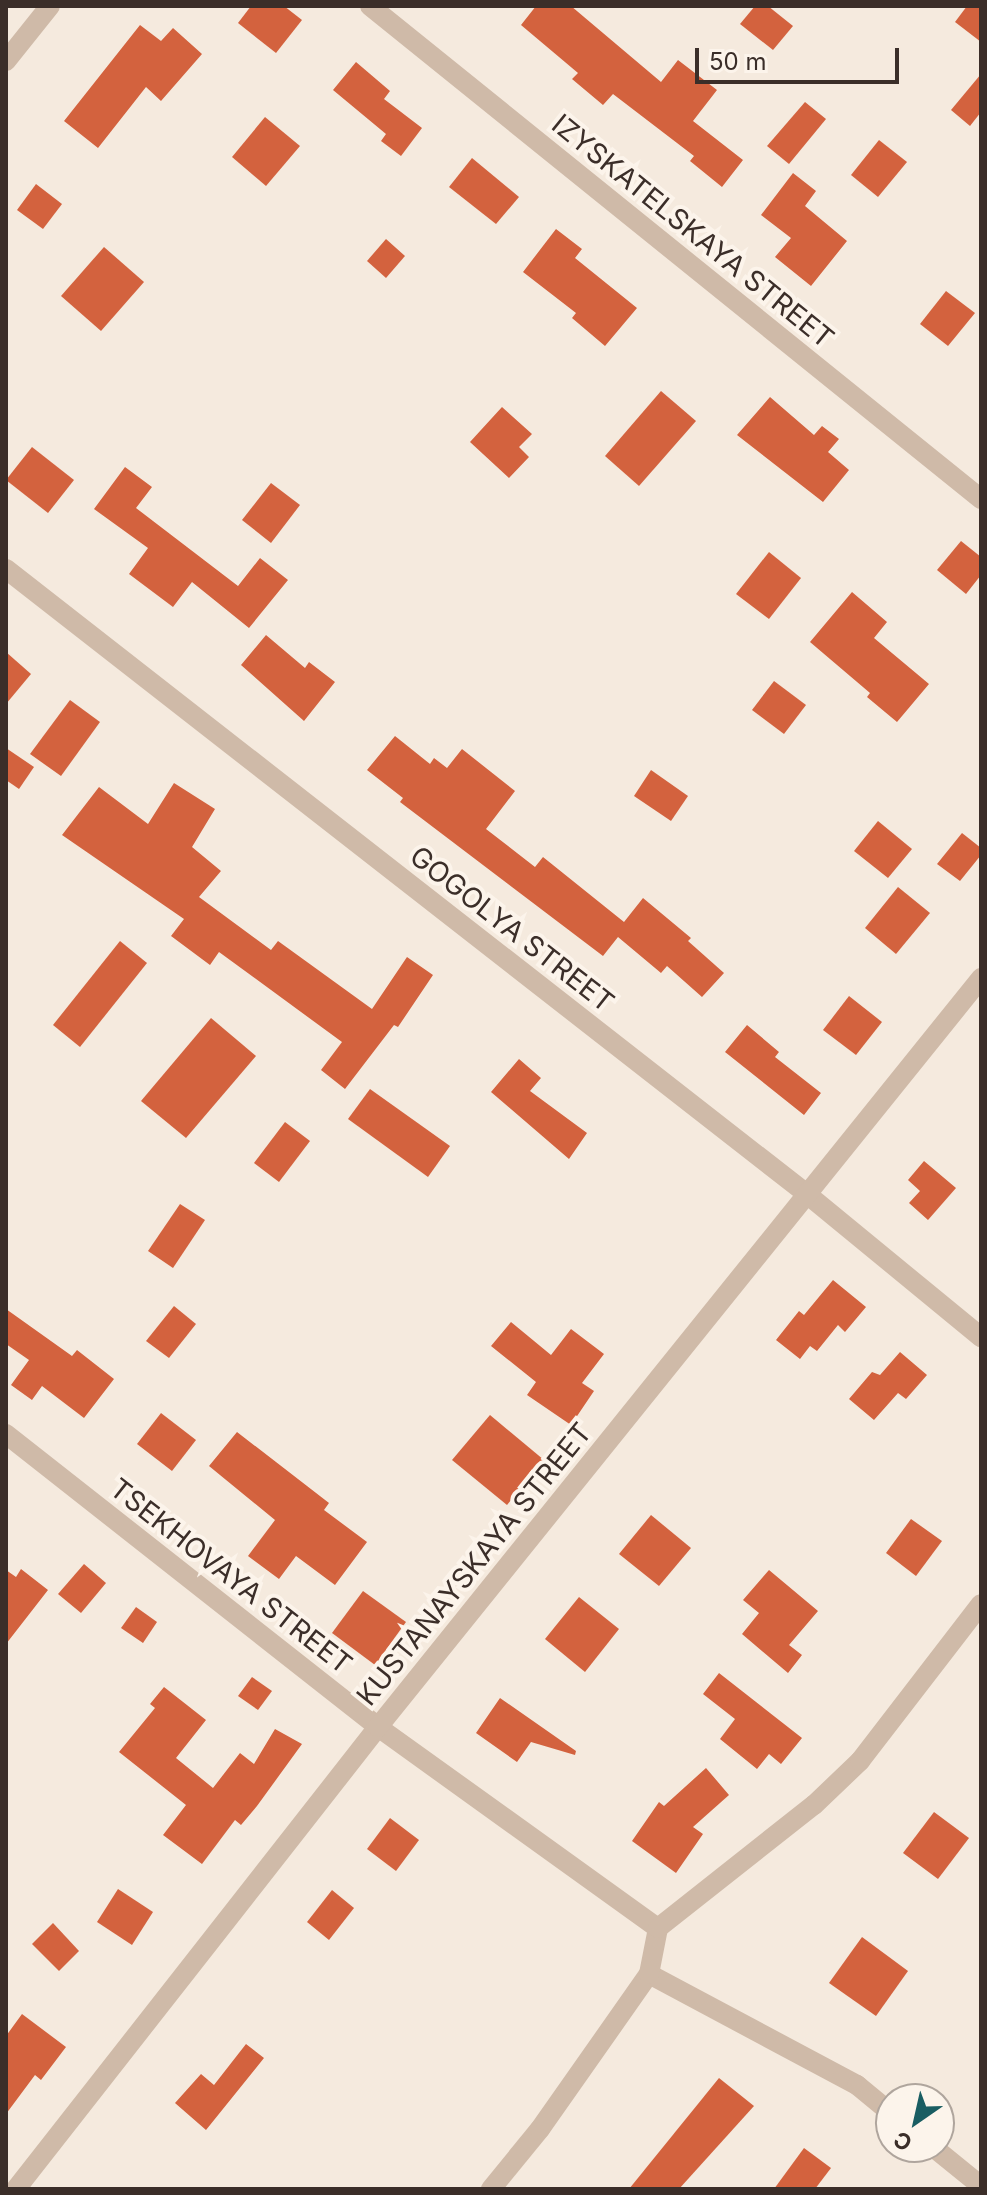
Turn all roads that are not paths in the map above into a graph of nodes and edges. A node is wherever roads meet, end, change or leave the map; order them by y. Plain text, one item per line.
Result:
1 (50, 6) edge
2 (370, 6) edge
3 (6, 61) edge
4 (981, 499) edge
5 (6, 569) edge
6 (981, 978) edge
7 (808, 1195) junction
8 (981, 1337) edge
9 (6, 1434) edge
10 (981, 1604) edge
11 (378, 1727) junction
12 (658, 1928) junction
13 (649, 1974) junction
14 (875, 2100) edge
15 (953, 2163) edge
16 (981, 2186) edge
17 (16, 2189) edge
18 (491, 2189) edge

1 - 3 street
2 - 4 street, IZYSKATELSKAYA STREET
5 - 7 street, GOGOLYA STREET
6 - 7 street, KUSTANAYSKAYA STREET
7 - 8 street, GOGOLYA STREET
7 - 11 street, KUSTANAYSKAYA STREET
9 - 11 street, TSEKHOVAYA STREET
10 - 12 street
11 - 12 street, TSEKHOVAYA STREET
11 - 17 street, KUSTANAYSKAYA STREET
12 - 13 street
13 - 14 street
13 - 18 street
15 - 16 street

